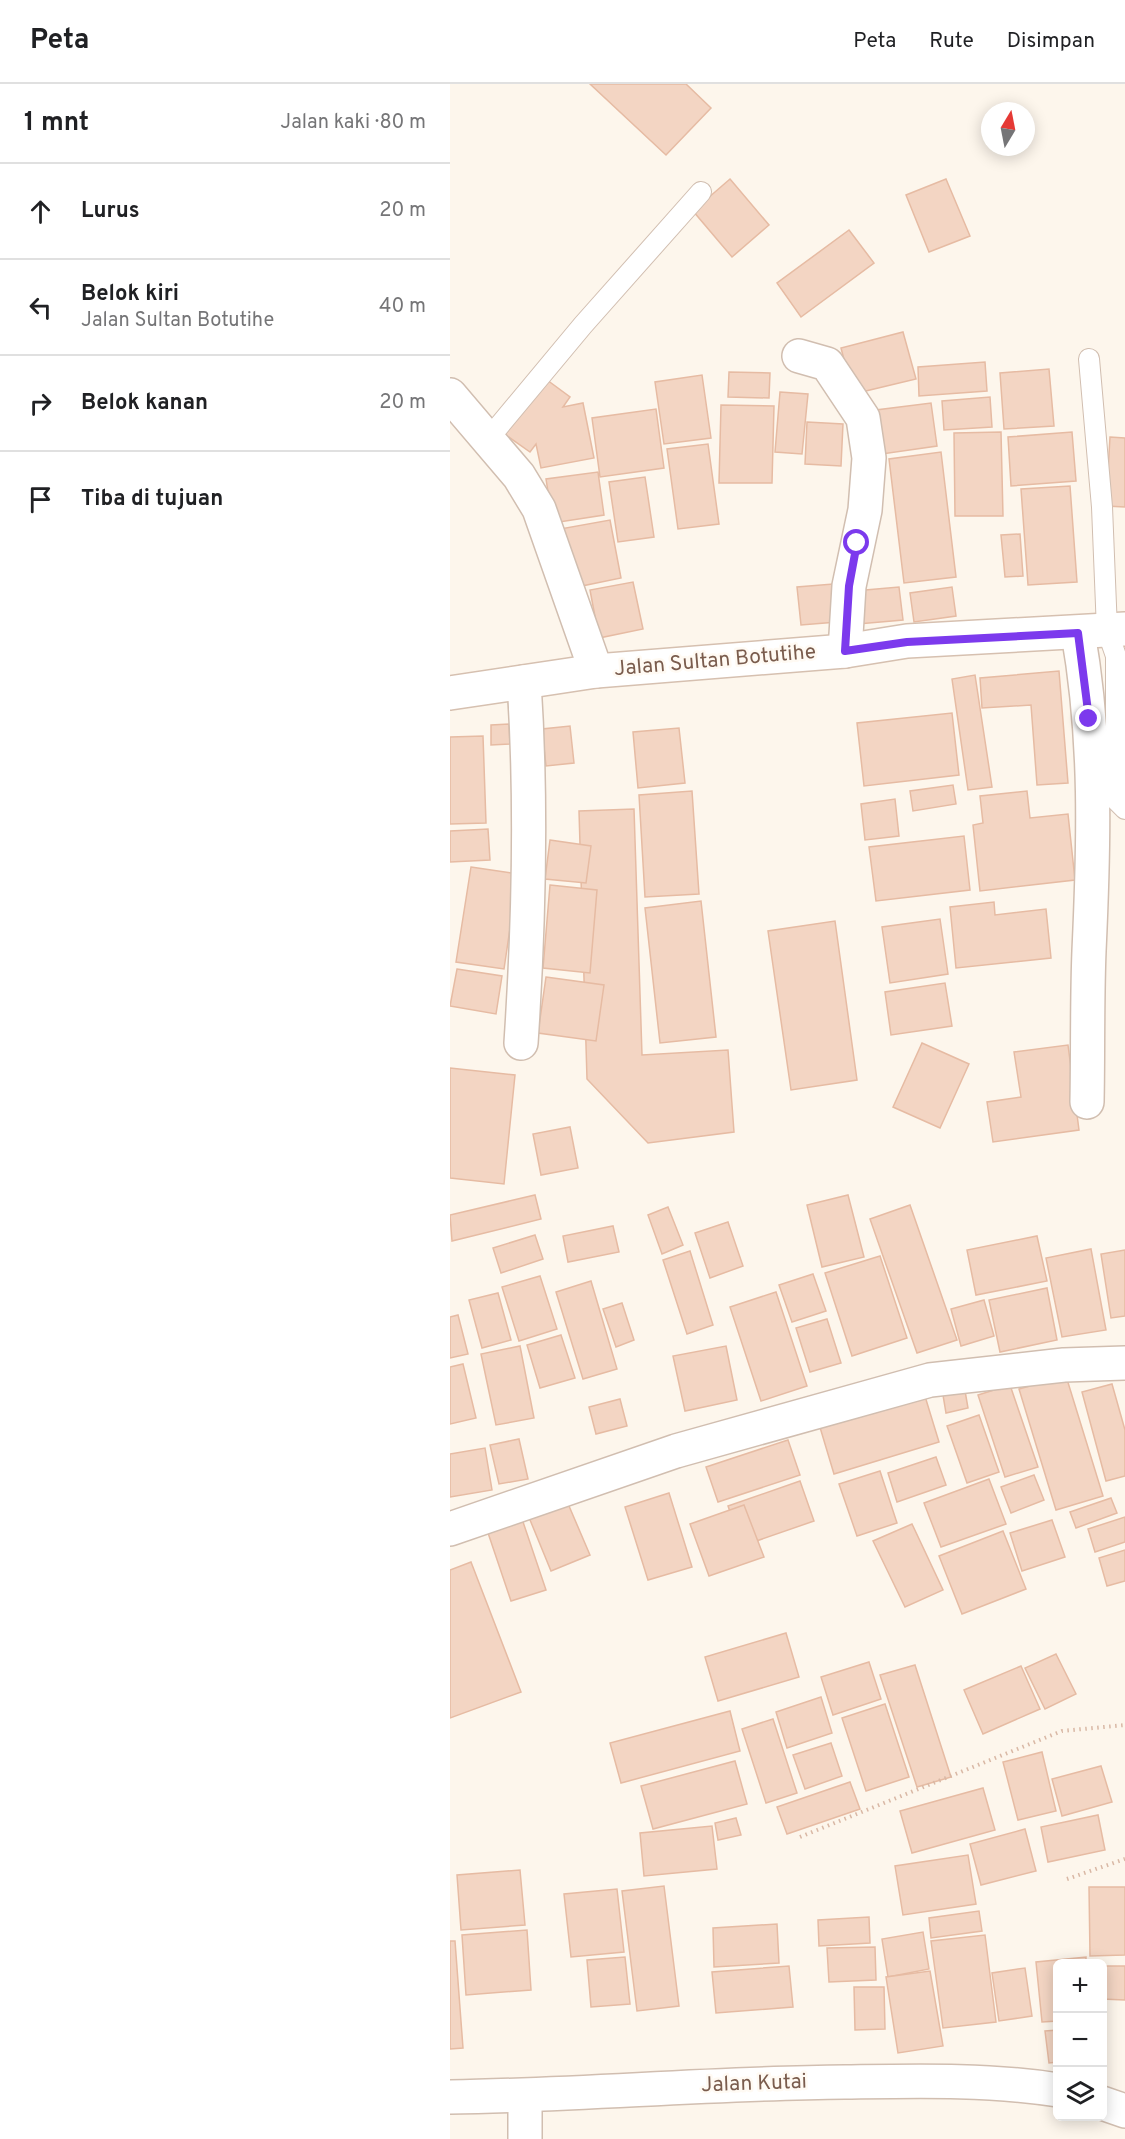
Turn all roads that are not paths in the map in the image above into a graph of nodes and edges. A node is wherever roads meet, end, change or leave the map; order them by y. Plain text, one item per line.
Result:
1 (701, 192) dead end
2 (799, 356) dead end
3 (1089, 359) dead end
4 (450, 395) edge
5 (489, 438) junction
6 (1103, 631) edge
7 (845, 651) junction
8 (596, 671) junction
9 (524, 682) junction
10 (450, 693) edge
11 (1125, 809) edge
12 (521, 1043) dead end
13 (1087, 1102) dead end
14 (1125, 1363) edge
15 (450, 1528) edge
16 (1053, 2089) edge
17 (525, 2096) junction
18 (450, 2097) edge
19 (1107, 2105) edge
20 (1125, 2111) edge
21 (525, 2139) edge

1 - 5 lane
2 - 7 street
3 - 6 lane
4 - 5 street
5 - 8 street
6 - 7 street, Jalan Sultan Botutihe
6 - 11 lane
6 - 13 street
7 - 8 street, Jalan Sultan Botutihe
8 - 9 street, Jalan Sultan Botutihe
9 - 10 street, Jalan Sultan Botutihe
9 - 12 street
14 - 15 street
16 - 17 street, Jalan Kutai
17 - 18 street, Jalan Kutai
17 - 21 street
19 - 20 street

